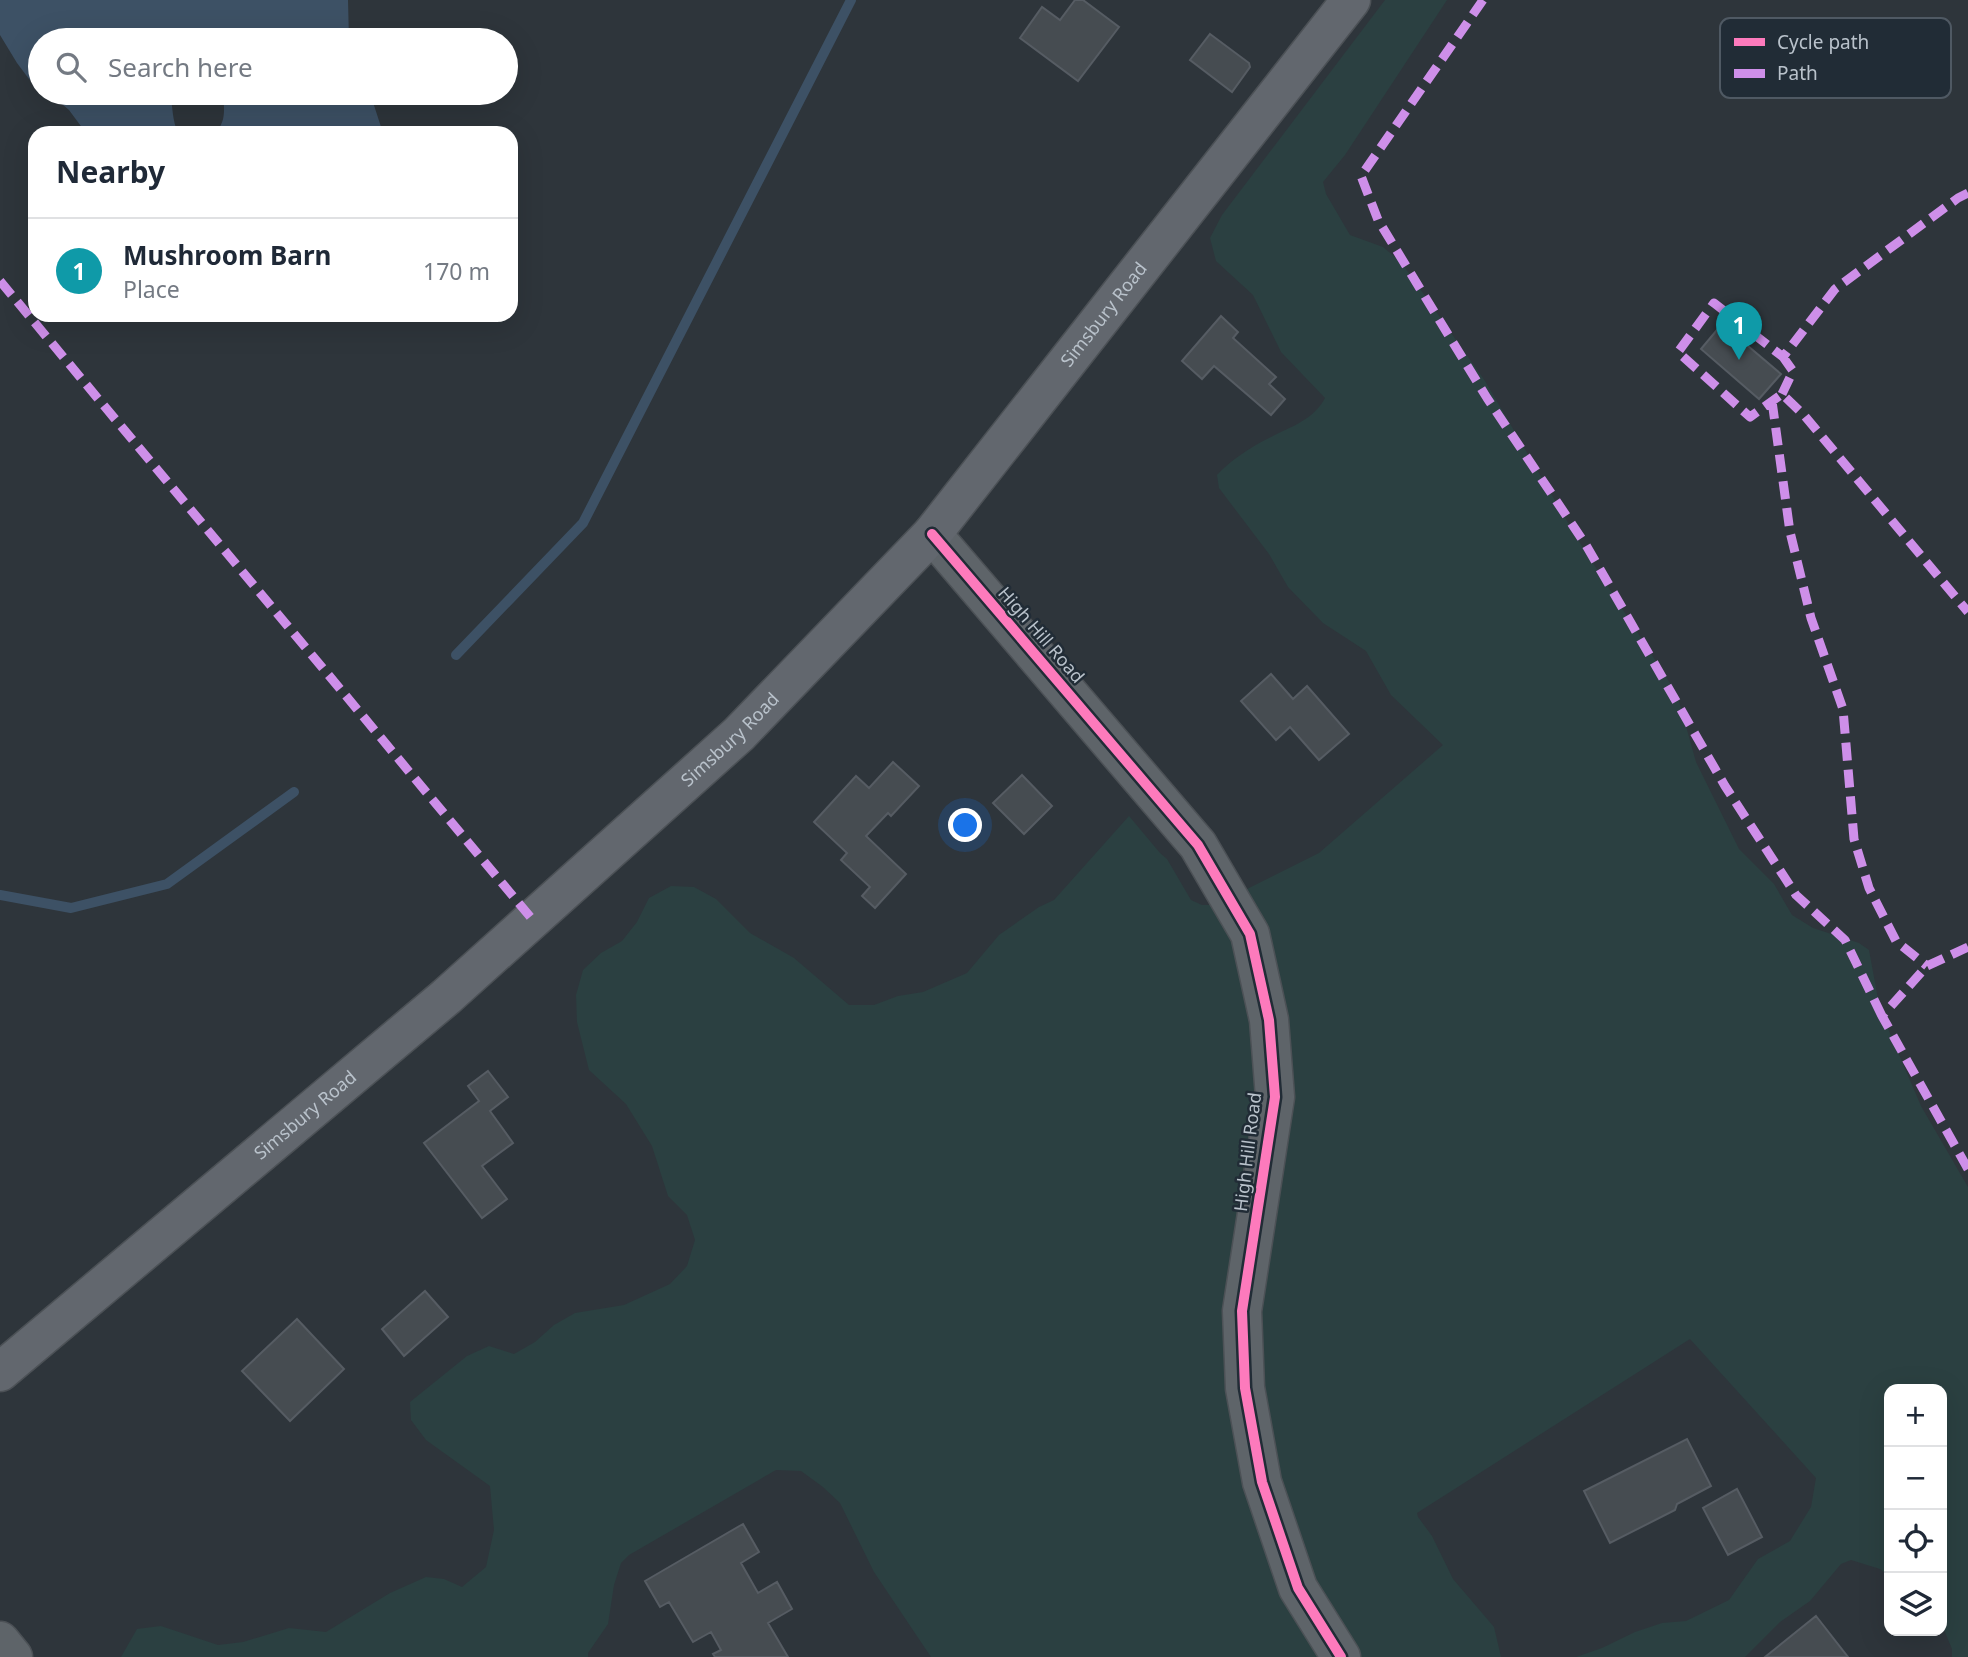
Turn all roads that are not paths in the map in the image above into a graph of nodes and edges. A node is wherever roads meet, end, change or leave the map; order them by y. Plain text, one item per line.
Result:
1 (1351, 0) edge
2 (932, 534) junction
3 (0, 1372) edge
4 (0, 1641) edge
5 (13, 1657) edge
6 (1342, 1657) edge

1 - 2 main road, Simsbury Road
2 - 3 main road, Simsbury Road
2 - 6 street, High Hill Road
4 - 5 street

